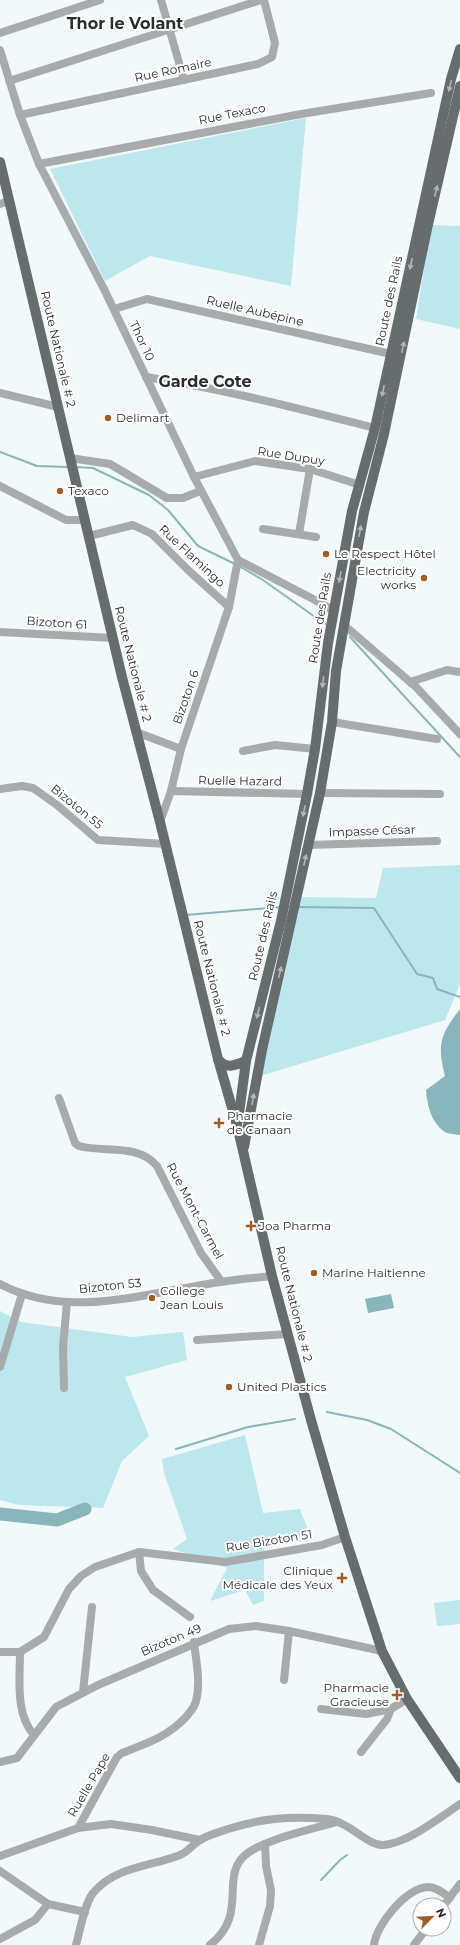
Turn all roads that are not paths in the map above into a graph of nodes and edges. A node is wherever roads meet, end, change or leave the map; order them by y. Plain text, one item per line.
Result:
1 (100, 0) edge
2 (161, 0) edge
3 (262, 0) edge
4 (169, 29) junction
5 (0, 33) edge
6 (460, 49) edge
7 (0, 50) edge
8 (5, 78) edge
9 (184, 80) junction
10 (460, 86) edge
11 (431, 93) dead end
12 (20, 115) junction
13 (0, 162) edge
14 (39, 164) junction
15 (5, 202) edge
16 (114, 309) junction
17 (391, 354) junction
18 (146, 377) junction
19 (0, 393) edge
20 (58, 407) junction
21 (376, 428) junction
22 (70, 458) junction
23 (310, 469) junction
24 (194, 477) junction
25 (360, 485) junction
26 (0, 486) edge
27 (200, 491) junction
28 (84, 520) junction
29 (263, 529) dead end
30 (299, 534) junction
31 (89, 536) junction
32 (316, 537) dead end
33 (238, 560) junction
34 (229, 607) junction
35 (333, 615) junction
36 (344, 624) junction
37 (0, 632) edge
38 (113, 638) junction
39 (460, 672) edge
40 (410, 682) junction
41 (332, 722) junction
42 (136, 732) junction
43 (460, 734) edge
44 (437, 739) dead end
45 (181, 749) junction
46 (316, 749) junction
47 (243, 751) dead end
48 (0, 789) edge
49 (172, 791) junction
50 (320, 793) junction
51 (307, 794) junction
52 (440, 794) dead end
53 (160, 822) junction
54 (437, 841) dead end
55 (166, 844) junction
56 (308, 845) junction
57 (291, 898) junction
58 (286, 920) junction
59 (218, 1059) junction
60 (246, 1061) junction
61 (59, 1098) dead end
62 (237, 1125) junction
63 (244, 1151) junction
64 (272, 1276) junction
65 (221, 1282) junction
66 (0, 1284) edge
67 (22, 1294) junction
68 (67, 1302) junction
69 (288, 1334) junction
70 (197, 1340) dead end
71 (0, 1367) edge
72 (64, 1388) dead end
73 (345, 1537) junction
74 (139, 1552) junction
75 (92, 1607) dead end
76 (190, 1617) dead end
77 (289, 1631) junction
78 (194, 1642) junction
79 (382, 1651) junction
80 (0, 1652) edge
81 (20, 1652) junction
82 (284, 1680) dead end
83 (83, 1692) junction
84 (407, 1699) junction
85 (321, 1709) dead end
86 (391, 1709) junction
87 (34, 1735) junction
88 (361, 1752) dead end
89 (0, 1762) edge
90 (460, 1778) edge
91 (460, 1804) edge
92 (338, 1821) junction
93 (78, 1828) junction
94 (200, 1840) junction
95 (265, 1844) junction
96 (0, 1856) edge
97 (0, 1872) edge
98 (460, 1884) edge
99 (449, 1897) edge
100 (451, 1897) edge
101 (48, 1904) junction
102 (85, 1912) junction
103 (0, 1939) edge
104 (76, 1945) edge
105 (210, 1945) edge
106 (259, 1945) edge
107 (374, 1945) edge

1 - 5 street
2 - 4 street
3 - 4 street
3 - 9 street, Rue Romaire
4 - 8 street
4 - 9 street
6 -> 17 main road, Route des Rails
7 - 8 street, Thor 10
8 - 12 street, Thor 10
9 - 12 street, Rue Romaire
36 -> 10 main road, Route des Rails
11 - 14 street, Rue Texaco
12 - 14 street, Thor 10
13 - 15 main road, Route Nationale # 2
14 - 16 street, Thor 10
15 - 20 main road, Route Nationale # 2
16 - 17 street, Ruelle Aubépine
16 - 18 street, Thor 10
17 -> 21 main road, Route des Rails
18 - 21 street
18 - 24 street, Thor 10
19 - 20 street
20 - 22 main road, Route Nationale # 2
21 - 25 main road, Route des Rails
22 - 27 street
22 - 28 main road, Route Nationale # 2
23 - 24 street, Rue Dupuy
23 - 25 street, Rue Dupuy
23 - 30 street
24 - 27 street, Thor 10
25 -> 35 main road, Route des Rails
26 - 28 street
27 - 33 street, Thor 10
28 - 31 main road, Route Nationale # 2
29 - 30 street
30 - 32 street
31 - 34 street, Rue Flamingo
31 - 38 main road, Route Nationale # 2
33 - 34 street, Bizoton 6
33 - 35 street
34 - 45 street, Bizoton 6
35 -> 46 main road, Route des Rails
36 - 40 street
36 - 41 main road, Route des Rails
37 - 38 street, Bizoton 61
38 - 42 main road, Route Nationale # 2
39 - 40 street
40 - 43 street
41 - 44 street
41 - 50 main road, Route des Rails
42 - 45 street
42 - 53 main road, Route Nationale # 2
45 - 49 street, Bizoton 6
46 - 47 street
46 - 51 main road, Route des Rails
48 - 55 street, Bizoton 55
49 - 51 street, Ruelle Hazard
49 - 53 street, Bizoton 6
50 - 52 street
50 - 56 main road, Route des Rails
51 -> 57 main road, Route des Rails
53 - 55 main road, Route Nationale # 2
54 - 56 street, Impasse César
55 - 59 main road, Route Nationale # 2
57 -> 56 main road, Route des Rails
57 - 58 main road, Route des Rails
58 -> 60 main road, Route des Rails
63 -> 58 main road, Route des Rails
59 - 60 main road
59 - 62 main road, Route Nationale # 2
60 - 62 main road, Route des Rails
61 - 65 street, Rue Mont-Carmel
62 - 63 main road, Route Nationale # 2
63 - 64 main road, Route Nationale # 2
64 - 65 street, Bizoton 53
64 - 69 main road, Route Nationale # 2
65 - 68 street, Bizoton 53
66 - 67 street, Bizoton 53
67 - 68 street, Bizoton 53
67 - 71 street
68 - 72 street
69 - 70 street
69 - 73 main road, Route Nationale # 2
73 - 74 street, Rue Bizoton 51
73 - 79 main road, Route Nationale # 2
74 - 76 street
74 - 81 street, Rue Bizoton 51
75 - 83 street
77 - 78 street, Bizoton 49
77 - 79 street, Bizoton 49
77 - 82 street
78 - 83 street, Bizoton 49
78 - 93 street, Ruelle Pape
79 - 84 main road, Route Nationale # 2
80 - 81 street
81 - 87 street
83 - 87 street, Bizoton 49
84 - 86 street
84 - 90 main road, Route Nationale # 2
85 - 86 street
86 - 88 street
87 - 89 street, Bizoton 49
91 - 92 street
92 - 94 street
92 - 95 street
93 - 94 street
93 - 96 street, Ruelle Pape
94 - 102 street
95 - 105 street
95 - 106 street
97 - 101 street
98 - 100 street
99 - 107 street
101 - 102 street
101 - 103 street
102 - 104 street

